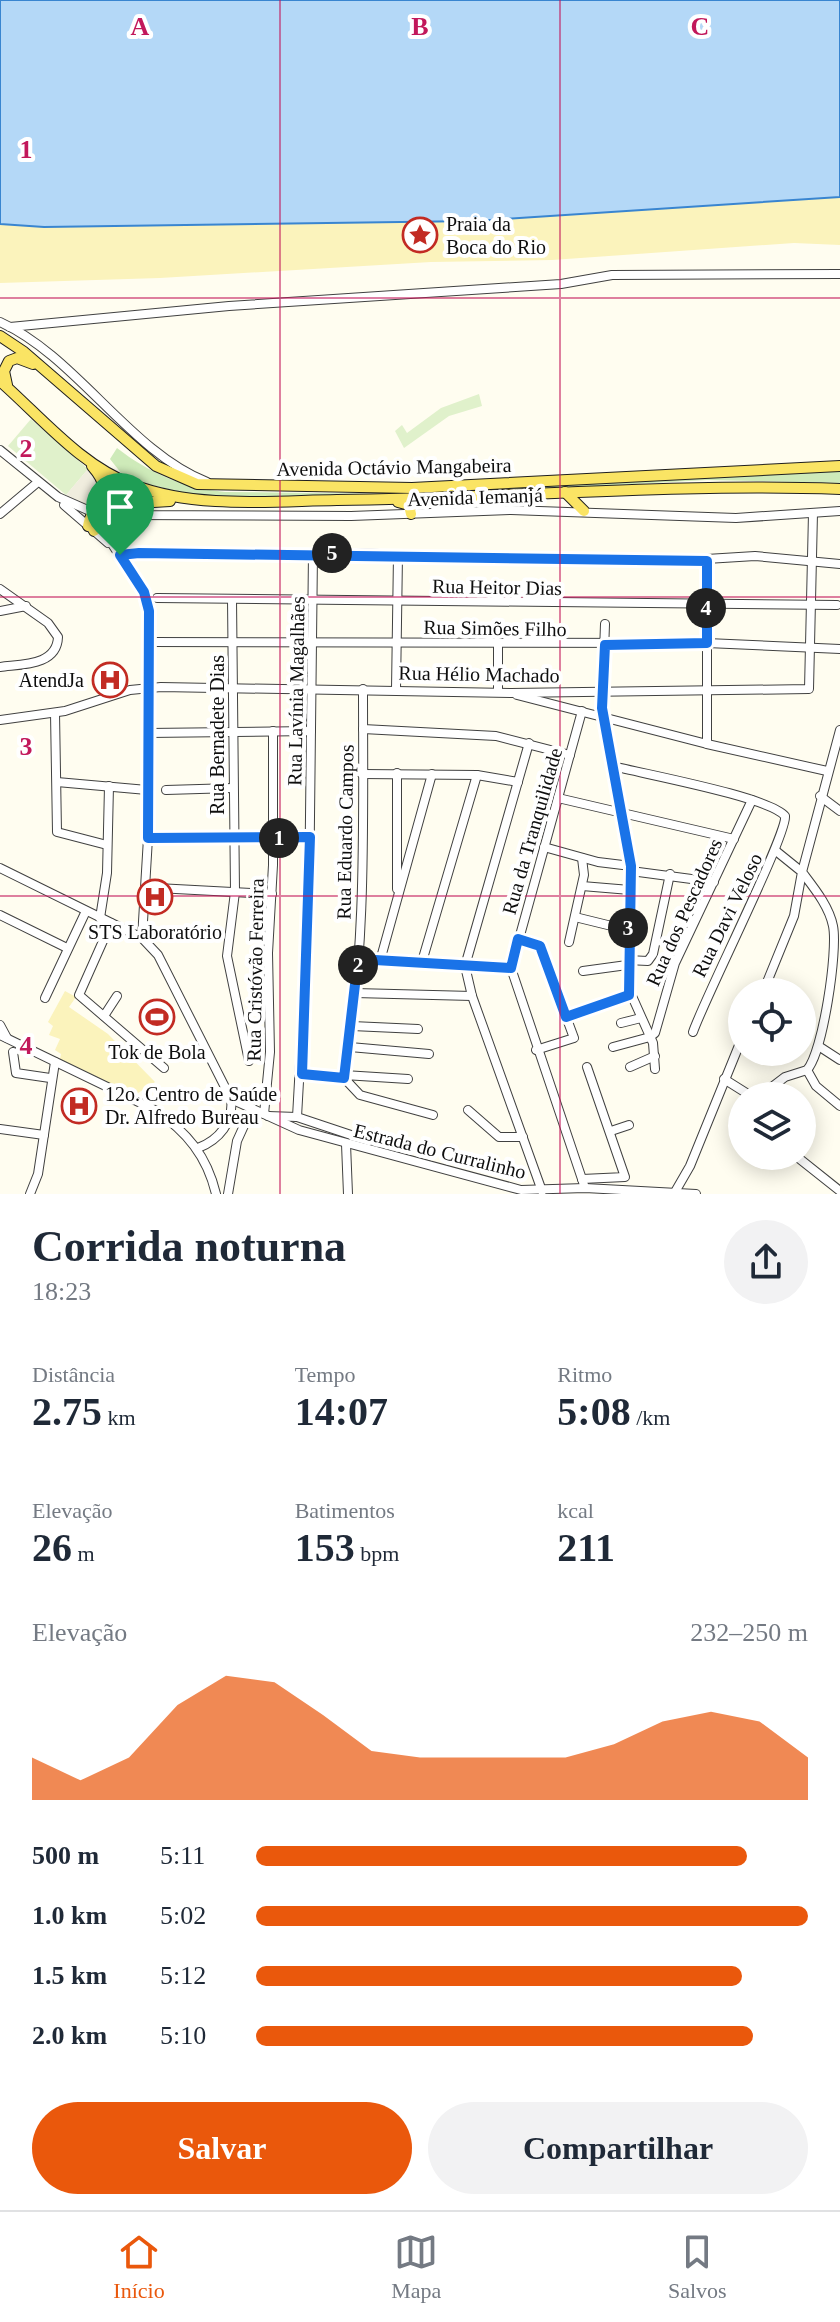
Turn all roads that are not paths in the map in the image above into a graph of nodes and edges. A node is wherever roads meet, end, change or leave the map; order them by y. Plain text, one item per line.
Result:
1 (840, 274) edge
2 (0, 322) edge
3 (10, 327) junction
4 (0, 336) edge
5 (45, 371) junction
6 (4, 385) edge
7 (74, 448) junction
8 (0, 450) edge
9 (840, 466) edge
10 (38, 482) junction
11 (227, 487) junction
12 (840, 489) edge
13 (565, 492) junction
14 (58, 497) junction
15 (200, 500) junction
16 (380, 500) junction
17 (127, 502) junction
18 (584, 511) junction
19 (840, 511) edge
20 (94, 512) junction
21 (813, 513) junction
22 (0, 514) edge
23 (411, 514) junction
24 (103, 522) junction
25 (91, 528) junction
26 (117, 552) junction
27 (313, 553) junction
28 (398, 555) junction
29 (707, 561) junction
30 (813, 561) junction
31 (840, 564) edge
32 (0, 589) edge
33 (157, 598) dead end
34 (232, 599) junction
35 (314, 600) junction
36 (397, 601) junction
37 (811, 602) junction
38 (706, 603) junction
39 (604, 605) junction
40 (837, 605) dead end
41 (26, 606) junction
42 (0, 611) edge
43 (149, 642) junction
44 (233, 643) junction
45 (314, 643) junction
46 (397, 643) junction
47 (707, 643) junction
48 (498, 645) junction
49 (605, 645) junction
50 (812, 647) junction
51 (840, 649) edge
52 (0, 667) edge
53 (232, 686) junction
54 (313, 687) junction
55 (148, 688) junction
56 (363, 689) junction
57 (396, 689) junction
58 (708, 689) junction
59 (603, 691) junction
60 (498, 692) junction
61 (511, 693) junction
62 (582, 711) junction
63 (55, 713) junction
64 (603, 716) junction
65 (0, 720) edge
66 (363, 729) junction
67 (840, 730) edge
68 (233, 731) junction
69 (273, 731) junction
70 (311, 731) junction
71 (148, 733) junction
72 (529, 743) junction
73 (707, 744) junction
74 (836, 752) edge
75 (570, 755) junction
76 (613, 766) junction
77 (827, 771) junction
78 (397, 773) junction
79 (362, 774) junction
80 (432, 774) junction
81 (477, 775) junction
82 (57, 782) junction
83 (518, 782) junction
84 (109, 786) junction
85 (233, 788) junction
86 (147, 790) junction
87 (166, 790) dead end
88 (820, 796) junction
89 (558, 798) junction
90 (752, 800) junction
91 (840, 811) edge
92 (622, 812) junction
93 (310, 837) junction
94 (148, 838) junction
95 (234, 838) junction
96 (274, 838) junction
97 (734, 839) junction
98 (107, 845) junction
99 (544, 847) junction
100 (776, 851) junction
101 (582, 858) junction
102 (0, 868) edge
103 (631, 869) junction
104 (802, 872) junction
105 (670, 874) junction
106 (714, 882) junction
107 (582, 886) junction
108 (157, 888) dead end
109 (630, 890) junction
110 (235, 892) junction
111 (272, 894) junction
112 (397, 898) junction
113 (86, 911) junction
114 (0, 915) edge
115 (575, 917) junction
116 (100, 918) junction
117 (111, 923) junction
118 (628, 930) junction
119 (142, 938) junction
120 (518, 939) junction
121 (569, 942) dead end
122 (67, 948) junction
123 (358, 959) junction
124 (380, 961) junction
125 (627, 963) junction
126 (421, 965) junction
127 (465, 966) junction
128 (511, 968) junction
129 (583, 971) dead end
130 (769, 978) edge
131 (355, 993) junction
132 (629, 995) junction
133 (117, 996) dead end
134 (472, 996) junction
135 (45, 998) dead end
136 (104, 1016) junction
137 (566, 1017) junction
138 (641, 1018) junction
139 (621, 1023) dead end
140 (0, 1025) edge
141 (352, 1026) junction
142 (418, 1029) dead end
143 (693, 1032) dead end
144 (650, 1037) junction
145 (9, 1042) edge
146 (350, 1047) junction
147 (613, 1047) dead end
148 (820, 1047) junction
149 (536, 1050) junction
150 (429, 1054) dead end
151 (655, 1056) junction
152 (0, 1058) edge
153 (840, 1060) edge
154 (249, 1061) dead end
155 (55, 1062) junction
156 (730, 1066) edge
157 (587, 1067) dead end
158 (630, 1067) dead end
159 (164, 1068) dead end
160 (655, 1069) dead end
161 (807, 1070) junction
162 (302, 1074) junction
163 (344, 1076) junction
164 (50, 1078) junction
165 (408, 1079) dead end
166 (724, 1079) junction
167 (729, 1082) edge
168 (778, 1082) edge
169 (231, 1099) junction
170 (840, 1106) edge
171 (252, 1108) junction
172 (468, 1110) dead end
173 (266, 1115) junction
174 (433, 1115) dead end
175 (297, 1117) junction
176 (629, 1125) dead end
177 (0, 1129) edge
178 (611, 1131) junction
179 (44, 1135) junction
180 (523, 1137) junction
181 (369, 1141) dead end
182 (346, 1144) junction
183 (198, 1148) junction
184 (814, 1170) edge
185 (230, 1175) junction
186 (212, 1178) junction
187 (583, 1184) junction
188 (542, 1191) junction
189 (840, 1191) edge
190 (675, 1192) edge
191 (30, 1194) edge
192 (216, 1194) edge
193 (228, 1194) edge
194 (348, 1194) edge
195 (696, 1194) edge

1 - 3 street
2 - 3 street
3 - 11 street
4 - 5 main road, Avenida Octávio Mangabeira
5 - 6 main road
5 - 11 main road, Avenida Octávio Mangabeira
6 - 7 main road, Avenida Octávio Mangabeira
7 - 15 main road, Avenida Octávio Mangabeira
7 - 20 main road
8 - 10 street
9 - 11 main road, Avenida Octávio Mangabeira
10 - 14 street
10 - 22 street
12 - 13 main road, Avenida Octávio Mangabeira
13 - 16 main road, Avenida Octávio Mangabeira
13 - 18 main road
14 - 20 street
14 - 25 street
15 - 16 main road, Avenida Octávio Mangabeira
15 - 17 main road
16 - 23 main road
17 - 23 street, Avenida Iemanjá
17 - 24 main road
18 - 21 street, Avenida Iemanjá
18 - 23 street, Avenida Iemanjá
19 - 21 street, Avenida Iemanjá
20 - 24 street
20 - 25 main road
21 - 30 street
24 - 25 main road
24 - 26 street
25 - 26 street
26 - 27 street
26 - 43 street
27 - 28 street
27 - 35 street, Rua Lavínia Magalhães
28 - 29 street
28 - 36 street
29 - 30 street
29 - 38 street
30 - 31 street
30 - 37 street
32 - 41 street
33 - 34 street, Rua Heitor Dias
34 - 35 street, Rua Heitor Dias
34 - 44 street, Rua Bernadete Dias
35 - 36 street, Rua Heitor Dias
35 - 45 street, Rua Lavínia Magalhães
36 - 39 street, Rua Heitor Dias
36 - 46 street
37 - 38 street, Rua Heitor Dias
37 - 40 street, Rua Heitor Dias
37 - 50 street
38 - 39 street, Rua Heitor Dias
38 - 47 street
39 - 49 street
41 - 42 street
41 - 52 street
43 - 44 street, Rua Simões Filho
43 - 55 street
44 - 45 street, Rua Simões Filho
44 - 53 street, Rua Bernadete Dias
45 - 46 street, Rua Simões Filho
45 - 54 street, Rua Lavínia Magalhães
46 - 48 street, Rua Simões Filho
46 - 57 street
47 - 49 street, Rua Simões Filho
47 - 50 street, Rua Simões Filho
47 - 58 street
48 - 49 street, Rua Simões Filho
48 - 60 street
49 - 59 street
50 - 51 street, Rua Simões Filho
50 - 58 street, Rua Hélio Machado
53 - 54 street, Rua Hélio Machado
53 - 55 street, Rua Hélio Machado
53 - 68 street, Rua Bernadete Dias
54 - 56 street, Rua Hélio Machado
54 - 70 street, Rua Lavínia Magalhães
55 - 63 street, Rua Hélio Machado
55 - 71 street
56 - 57 street, Rua Hélio Machado
56 - 66 street, Rua Eduardo Campos
57 - 60 street, Rua Hélio Machado
58 - 59 street, Rua Hélio Machado
58 - 73 street
59 - 61 street, Rua Hélio Machado
59 - 64 street
60 - 61 street, Rua Hélio Machado
61 - 62 street
62 - 64 street
62 - 75 street, Rua da Tranquilidade
63 - 65 street, Rua Hélio Machado
63 - 82 street
64 - 73 street
64 - 76 street
66 - 72 street
66 - 79 street, Rua Eduardo Campos
67 - 74 street
68 - 69 street
68 - 71 street
68 - 85 street, Rua Bernadete Dias
69 - 70 street
69 - 96 street, Rua Cristóvão Ferreira
70 - 93 street, Rua Lavínia Magalhães
71 - 86 street
72 - 75 street
72 - 83 street
73 - 77 street
74 - 77 street
75 - 89 street, Rua da Tranquilidade
76 - 90 street
76 - 92 street
77 - 88 street
78 - 79 street
78 - 80 street
78 - 112 street
79 - 123 street, Rua Eduardo Campos
80 - 81 street
80 - 112 street
81 - 83 street
81 - 126 street
82 - 84 street
82 - 98 street
83 - 127 street
84 - 86 street
84 - 98 street
85 - 87 street
85 - 95 street, Rua Bernadete Dias
86 - 94 street
88 - 91 street
88 - 104 street
89 - 92 street
89 - 99 street, Rua da Tranquilidade
90 - 97 street, Rua dos Pescadores
90 - 100 street, Rua Davi Veloso
92 - 97 street
92 - 103 street
93 - 96 street
93 - 162 street, Rua Lavínia Magalhães
94 - 95 street
94 - 119 street
95 - 96 street
95 - 110 street, Rua Bernadete Dias
96 - 111 street, Rua Cristóvão Ferreira
97 - 106 street, Rua dos Pescadores
98 - 116 street
99 - 101 street
99 - 120 street, Rua da Tranquilidade
100 - 104 street
100 - 143 street, Rua Davi Veloso
101 - 103 street
101 - 107 street
102 - 113 street
103 - 105 street
103 - 109 street
104 - 130 street
104 - 148 street
105 - 106 street
105 - 125 street
106 - 144 street, Rua dos Pescadores
107 - 109 street
107 - 115 street
108 - 110 street
109 - 118 street
110 - 111 street
110 - 154 street, Rua Bernadete Dias
111 - 173 street, Rua Cristóvão Ferreira
112 - 124 street
113 - 116 street
113 - 122 street
114 - 122 street
115 - 118 street
115 - 121 street
116 - 117 street
117 - 119 street
117 - 136 street
118 - 125 street
119 - 169 street
120 - 128 street, Rua da Tranquilidade
120 - 137 street
122 - 135 street
123 - 124 street
123 - 131 street, Rua Eduardo Campos
124 - 126 street
125 - 129 street
125 - 132 street
126 - 127 street
127 - 128 street
127 - 134 street
128 - 149 street
131 - 134 street
131 - 141 street, Rua Eduardo Campos
132 - 137 street
132 - 138 street
133 - 136 street
134 - 180 street
136 - 159 street
137 - 149 street
138 - 139 street
138 - 144 street
140 - 145 street
141 - 142 street
141 - 146 street, Rua Eduardo Campos
144 - 147 street
144 - 151 street
145 - 152 street
145 - 155 street
145 - 164 street
146 - 150 street
146 - 163 street, Rua Eduardo Campos
148 - 153 street
148 - 161 street
149 - 187 street
151 - 158 street
151 - 160 street
155 - 164 street
155 - 183 street
156 - 166 street
157 - 178 street
161 - 168 street
161 - 170 street
162 - 163 street
162 - 175 street, Rua Lavínia Magalhães
163 - 165 street
163 - 174 street
164 - 179 street
166 - 167 street
166 - 190 street
169 - 171 street, Estrada do Curralinho
169 - 183 street
171 - 173 street, Estrada do Curralinho
171 - 185 street
172 - 180 street
173 - 175 street
173 - 182 street, Estrada do Curralinho
175 - 181 street
176 - 178 street
177 - 179 street
178 - 187 street
179 - 191 street
180 - 188 street
182 - 188 street, Estrada do Curralinho
182 - 194 street
183 - 186 street
184 - 189 street
185 - 186 street
185 - 193 street
186 - 192 street
187 - 188 street, Estrada do Curralinho
187 - 190 street, Estrada do Curralinho
190 - 195 street, Estrada do Curralinho

